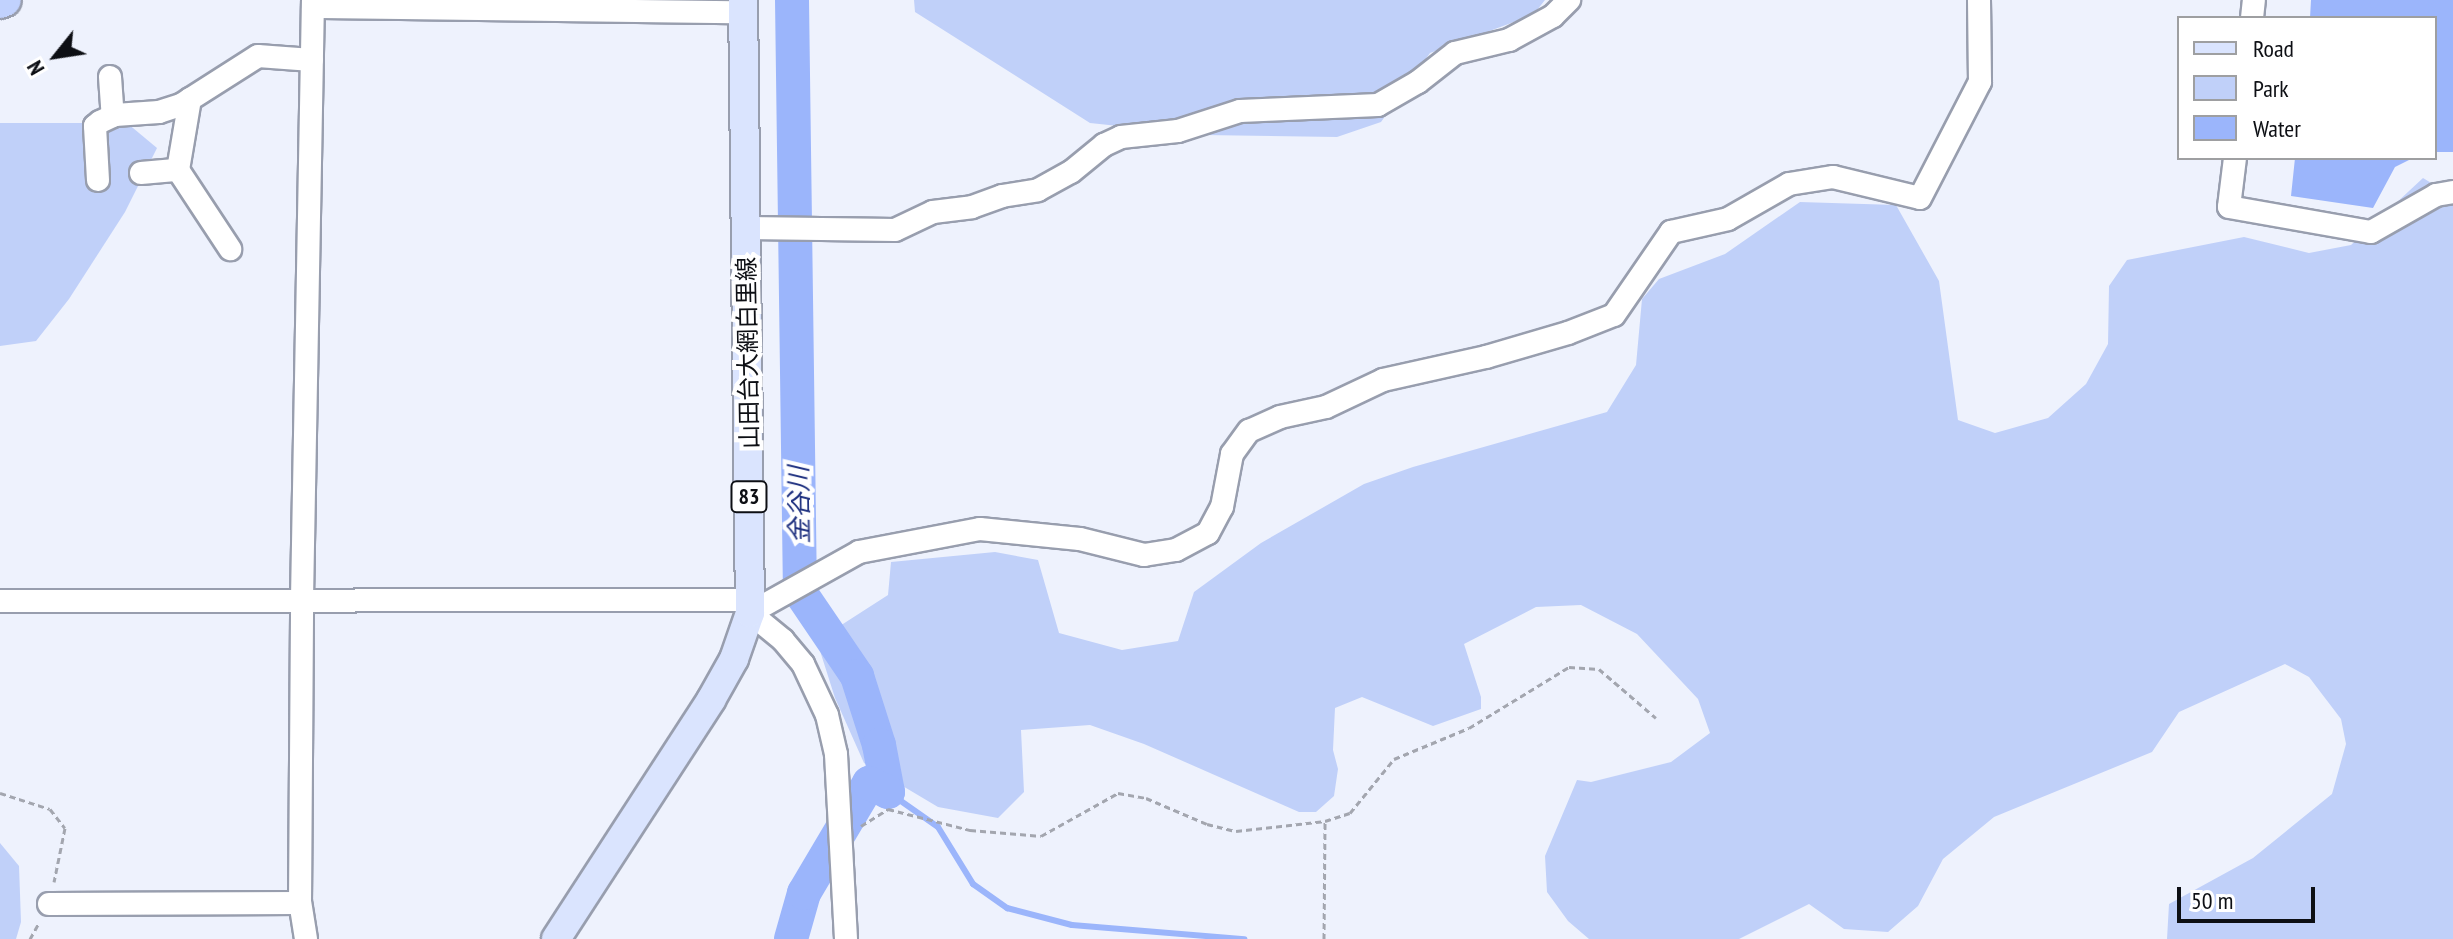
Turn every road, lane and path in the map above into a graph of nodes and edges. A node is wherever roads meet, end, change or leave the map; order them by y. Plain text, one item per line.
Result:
1 (1569, 0) edge
2 (1979, 0) edge
3 (313, 4) edge
4 (743, 6) edge
5 (312, 60) junction
6 (110, 77) dead end
7 (190, 99) junction
8 (113, 116) junction
9 (2235, 160) edge
10 (178, 170) junction
11 (141, 173) dead end
12 (98, 180) dead end
13 (2453, 192) edge
14 (747, 228) junction
15 (230, 249) dead end
16 (302, 599) junction
17 (0, 601) edge
18 (750, 607) junction
19 (1656, 718) dead end
20 (0, 793) edge
21 (1325, 821) junction
22 (841, 839) junction
23 (300, 903) junction
24 (49, 904) joint
25 (306, 939) edge
26 (556, 939) edge
27 (846, 939) edge
28 (1324, 939) edge

1 - 14 street
2 - 18 street
3 - 4 street
3 - 5 street
4 - 14 main road, 山田台大網白里線 / 83
5 - 7 street
5 - 16 street
6 - 8 street
7 - 8 street
7 - 10 street
8 - 12 street
9 - 13 street
10 - 11 street
10 - 15 street
14 - 18 main road, 山田台大網白里線 / 83
16 - 17 street
16 - 18 street
16 - 23 street
18 - 22 street
18 - 26 main road, 山田台大網白里線 / 83
19 - 21 path
20 - 24 path
21 - 22 path
21 - 28 path
22 - 27 street
23 - 24 street
23 - 25 street

